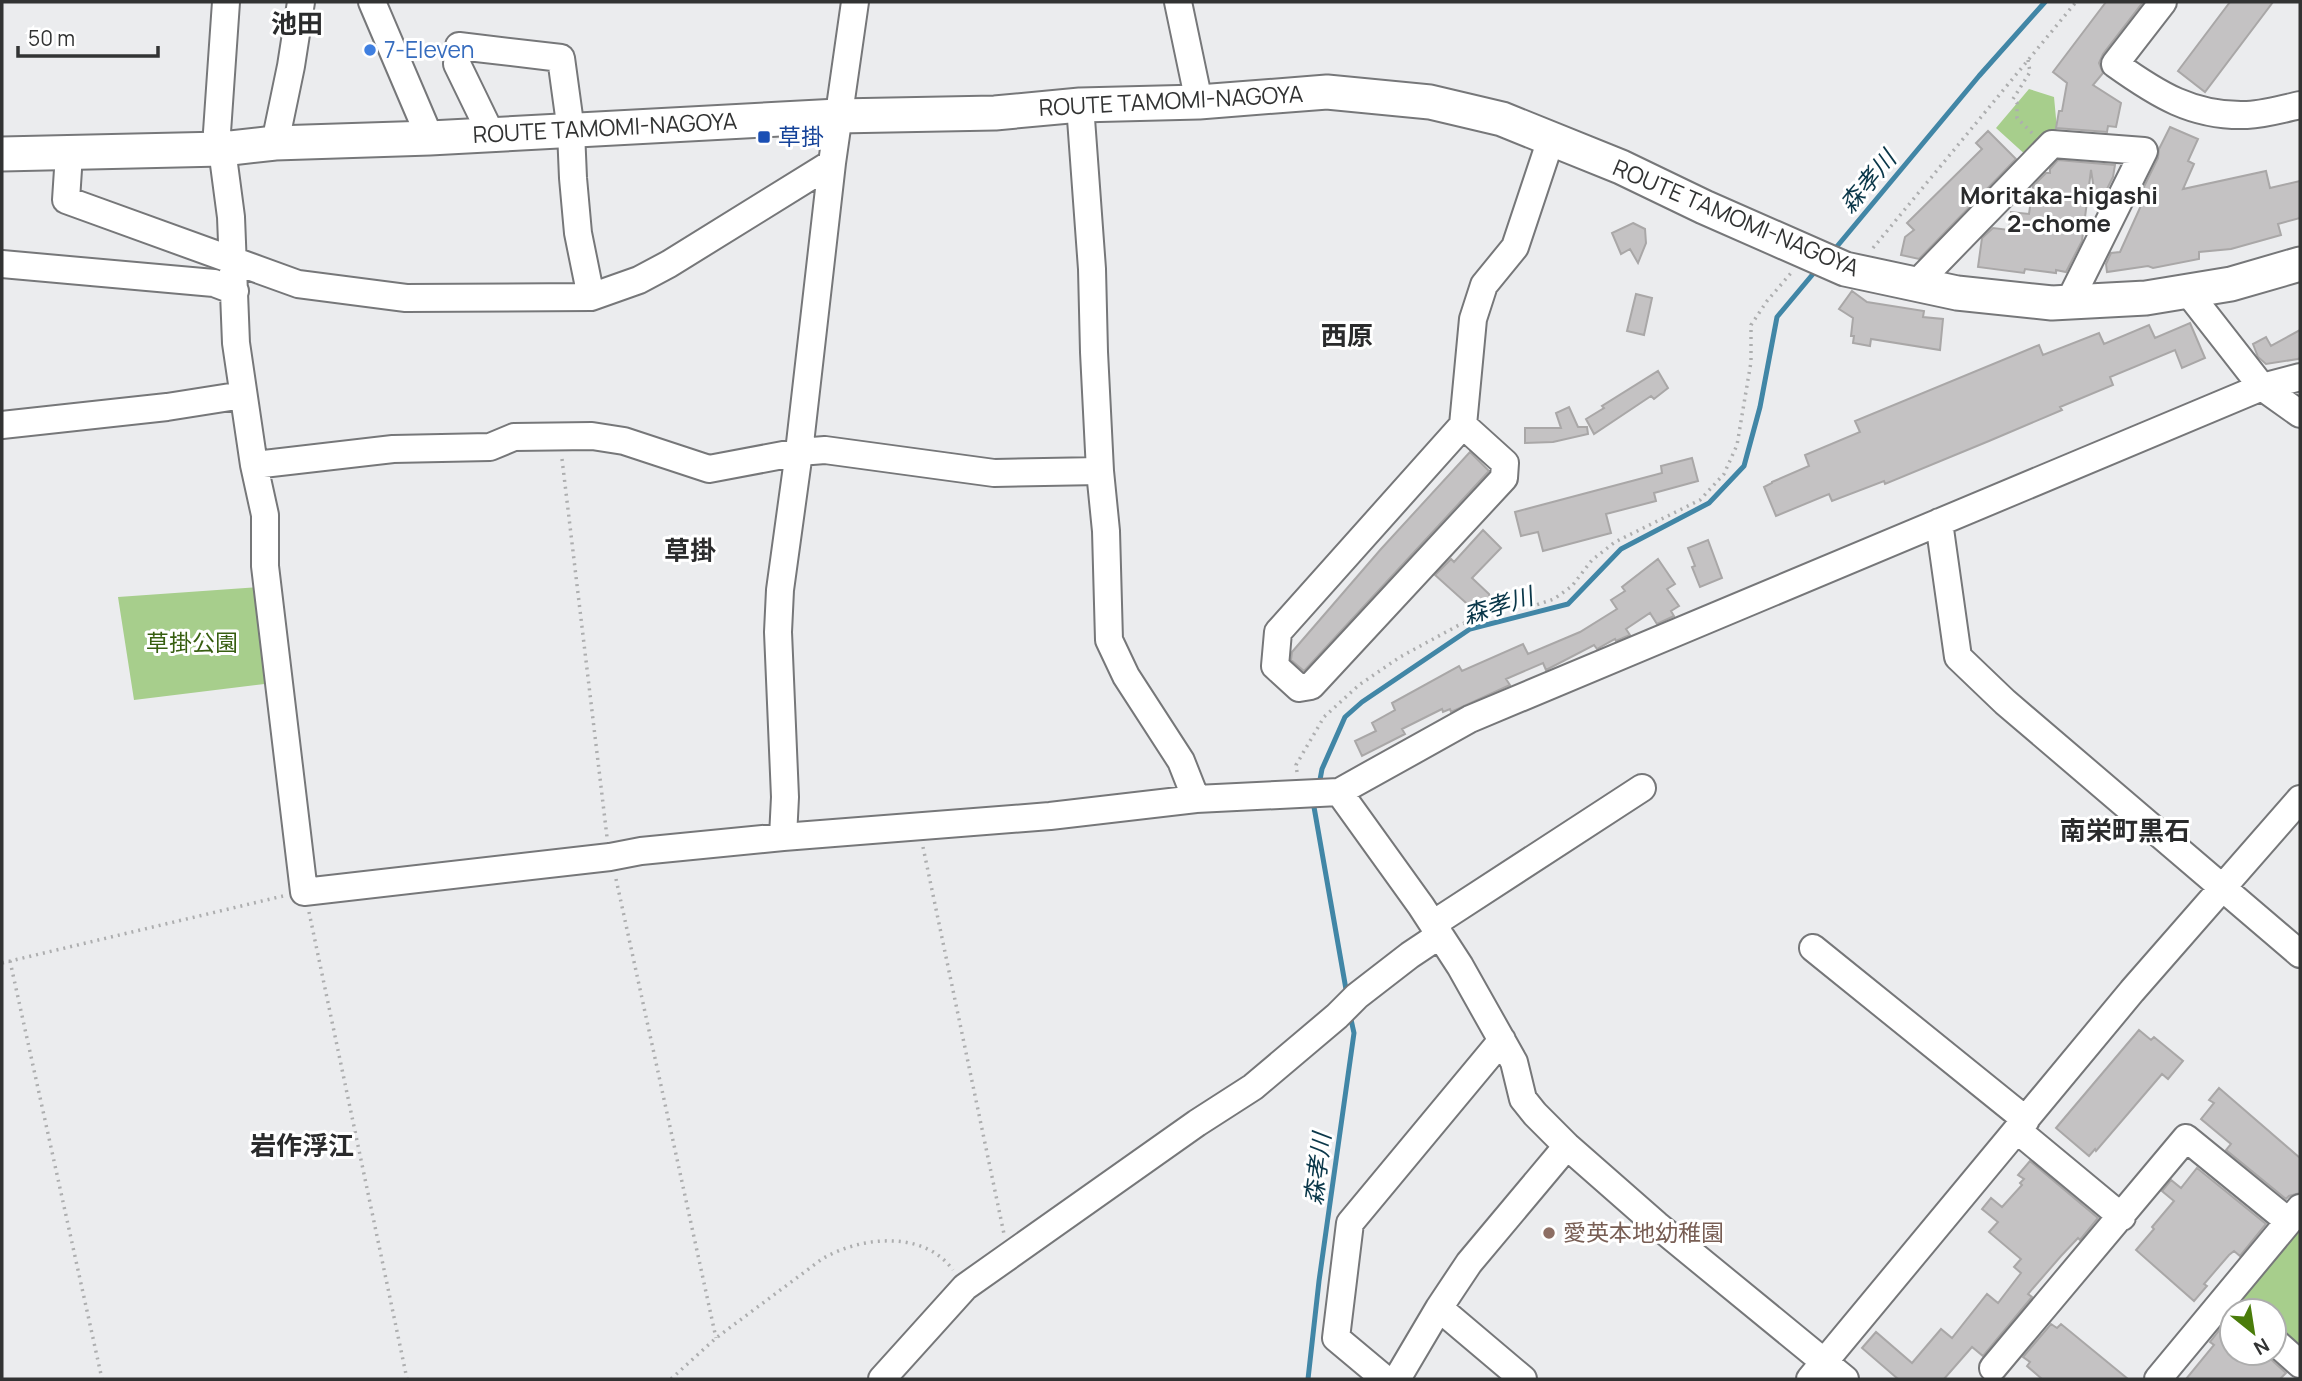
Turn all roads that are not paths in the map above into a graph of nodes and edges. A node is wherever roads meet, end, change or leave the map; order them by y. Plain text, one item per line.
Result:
1 (226, 2) edge
2 (301, 2) edge
3 (372, 2) edge
4 (855, 2) edge
5 (1178, 2) edge
6 (2163, 2) edge
7 (1199, 102) junction
8 (1080, 105) junction
9 (2300, 106) edge
10 (838, 116) junction
11 (571, 131) junction
12 (491, 134) junction
13 (430, 138) junction
14 (1551, 139) junction
15 (275, 142) junction
16 (222, 149) junction
17 (2, 154) edge
18 (69, 154) junction
19 (832, 163) junction
20 (234, 259) junction
21 (2, 264) edge
22 (2300, 264) edge
23 (1915, 285) junction
24 (236, 291) junction
25 (2187, 291) junction
26 (591, 297) junction
27 (2069, 302) junction
28 (2300, 377) edge
29 (2262, 387) junction
30 (243, 395) junction
31 (2300, 414) edge
32 (2, 425) edge
33 (1463, 425) junction
34 (799, 453) junction
35 (254, 465) junction
36 (1100, 471) junction
37 (1939, 522) junction
38 (1642, 788) dead end
39 (1334, 792) junction
40 (1196, 799) junction
41 (2300, 799) edge
42 (783, 837) junction
43 (2224, 888) junction
44 (1436, 929) junction
45 (1813, 948) dead end
46 (2300, 954) edge
47 (1502, 1040) junction
48 (2022, 1125) junction
49 (1567, 1146) junction
50 (2294, 1215) edge
51 (2122, 1217) junction
52 (2238, 1297) edge
53 (1439, 1308) junction
54 (2218, 1319) edge
55 (1817, 1371) edge
56 (2300, 1372) edge
57 (1994, 1375) edge
58 (881, 1379) edge
59 (1385, 1379) edge
60 (1397, 1379) edge
61 (1523, 1379) edge
62 (1845, 1379) edge
63 (2158, 1379) edge
64 (2294, 1379) edge

1 - 16 street
2 - 15 street
3 - 13 street
4 - 10 street
5 - 7 street
6 - 9 street
7 - 8 main road, ROUTE TAMOMI-NAGOYA
7 - 14 main road, ROUTE TAMOMI-NAGOYA
8 - 10 main road, ROUTE TAMOMI-NAGOYA
8 - 36 street
10 - 11 main road, ROUTE TAMOMI-NAGOYA
10 - 19 street
11 - 12 main road, ROUTE TAMOMI-NAGOYA
11 - 12 street
11 - 26 street
12 - 13 main road, ROUTE TAMOMI-NAGOYA
13 - 15 main road, ROUTE TAMOMI-NAGOYA
14 - 23 main road, ROUTE TAMOMI-NAGOYA
14 - 33 street
15 - 16 main road, ROUTE TAMOMI-NAGOYA
16 - 18 main road, ROUTE TAMOMI-NAGOYA
16 - 20 street
17 - 18 main road, ROUTE TAMOMI-NAGOYA
18 - 20 street
19 - 26 street
19 - 34 street
20 - 24 street
20 - 26 street
21 - 24 street
22 - 25 main road, ROUTE TAMOMI-NAGOYA
23 - 27 main road, ROUTE TAMOMI-NAGOYA
23 - 27 street
24 - 30 street
25 - 27 main road, ROUTE TAMOMI-NAGOYA
25 - 29 street
28 - 29 street
29 - 31 street
29 - 37 street
30 - 32 street
30 - 35 street
33 - 33 street
34 - 35 street
34 - 36 street
34 - 42 street
35 - 42 street
36 - 40 street
37 - 39 street
37 - 43 street
38 - 44 street
39 - 40 street
39 - 44 street
40 - 42 street
41 - 43 street
43 - 46 street
43 - 48 street
44 - 47 street
44 - 58 street
45 - 48 street
47 - 49 street
47 - 59 street
48 - 51 street
48 - 55 street
49 - 53 street
49 - 55 street
50 - 51 street
50 - 52 street
51 - 57 street
53 - 60 street
53 - 61 street
54 - 63 street
55 - 62 street
56 - 64 street

